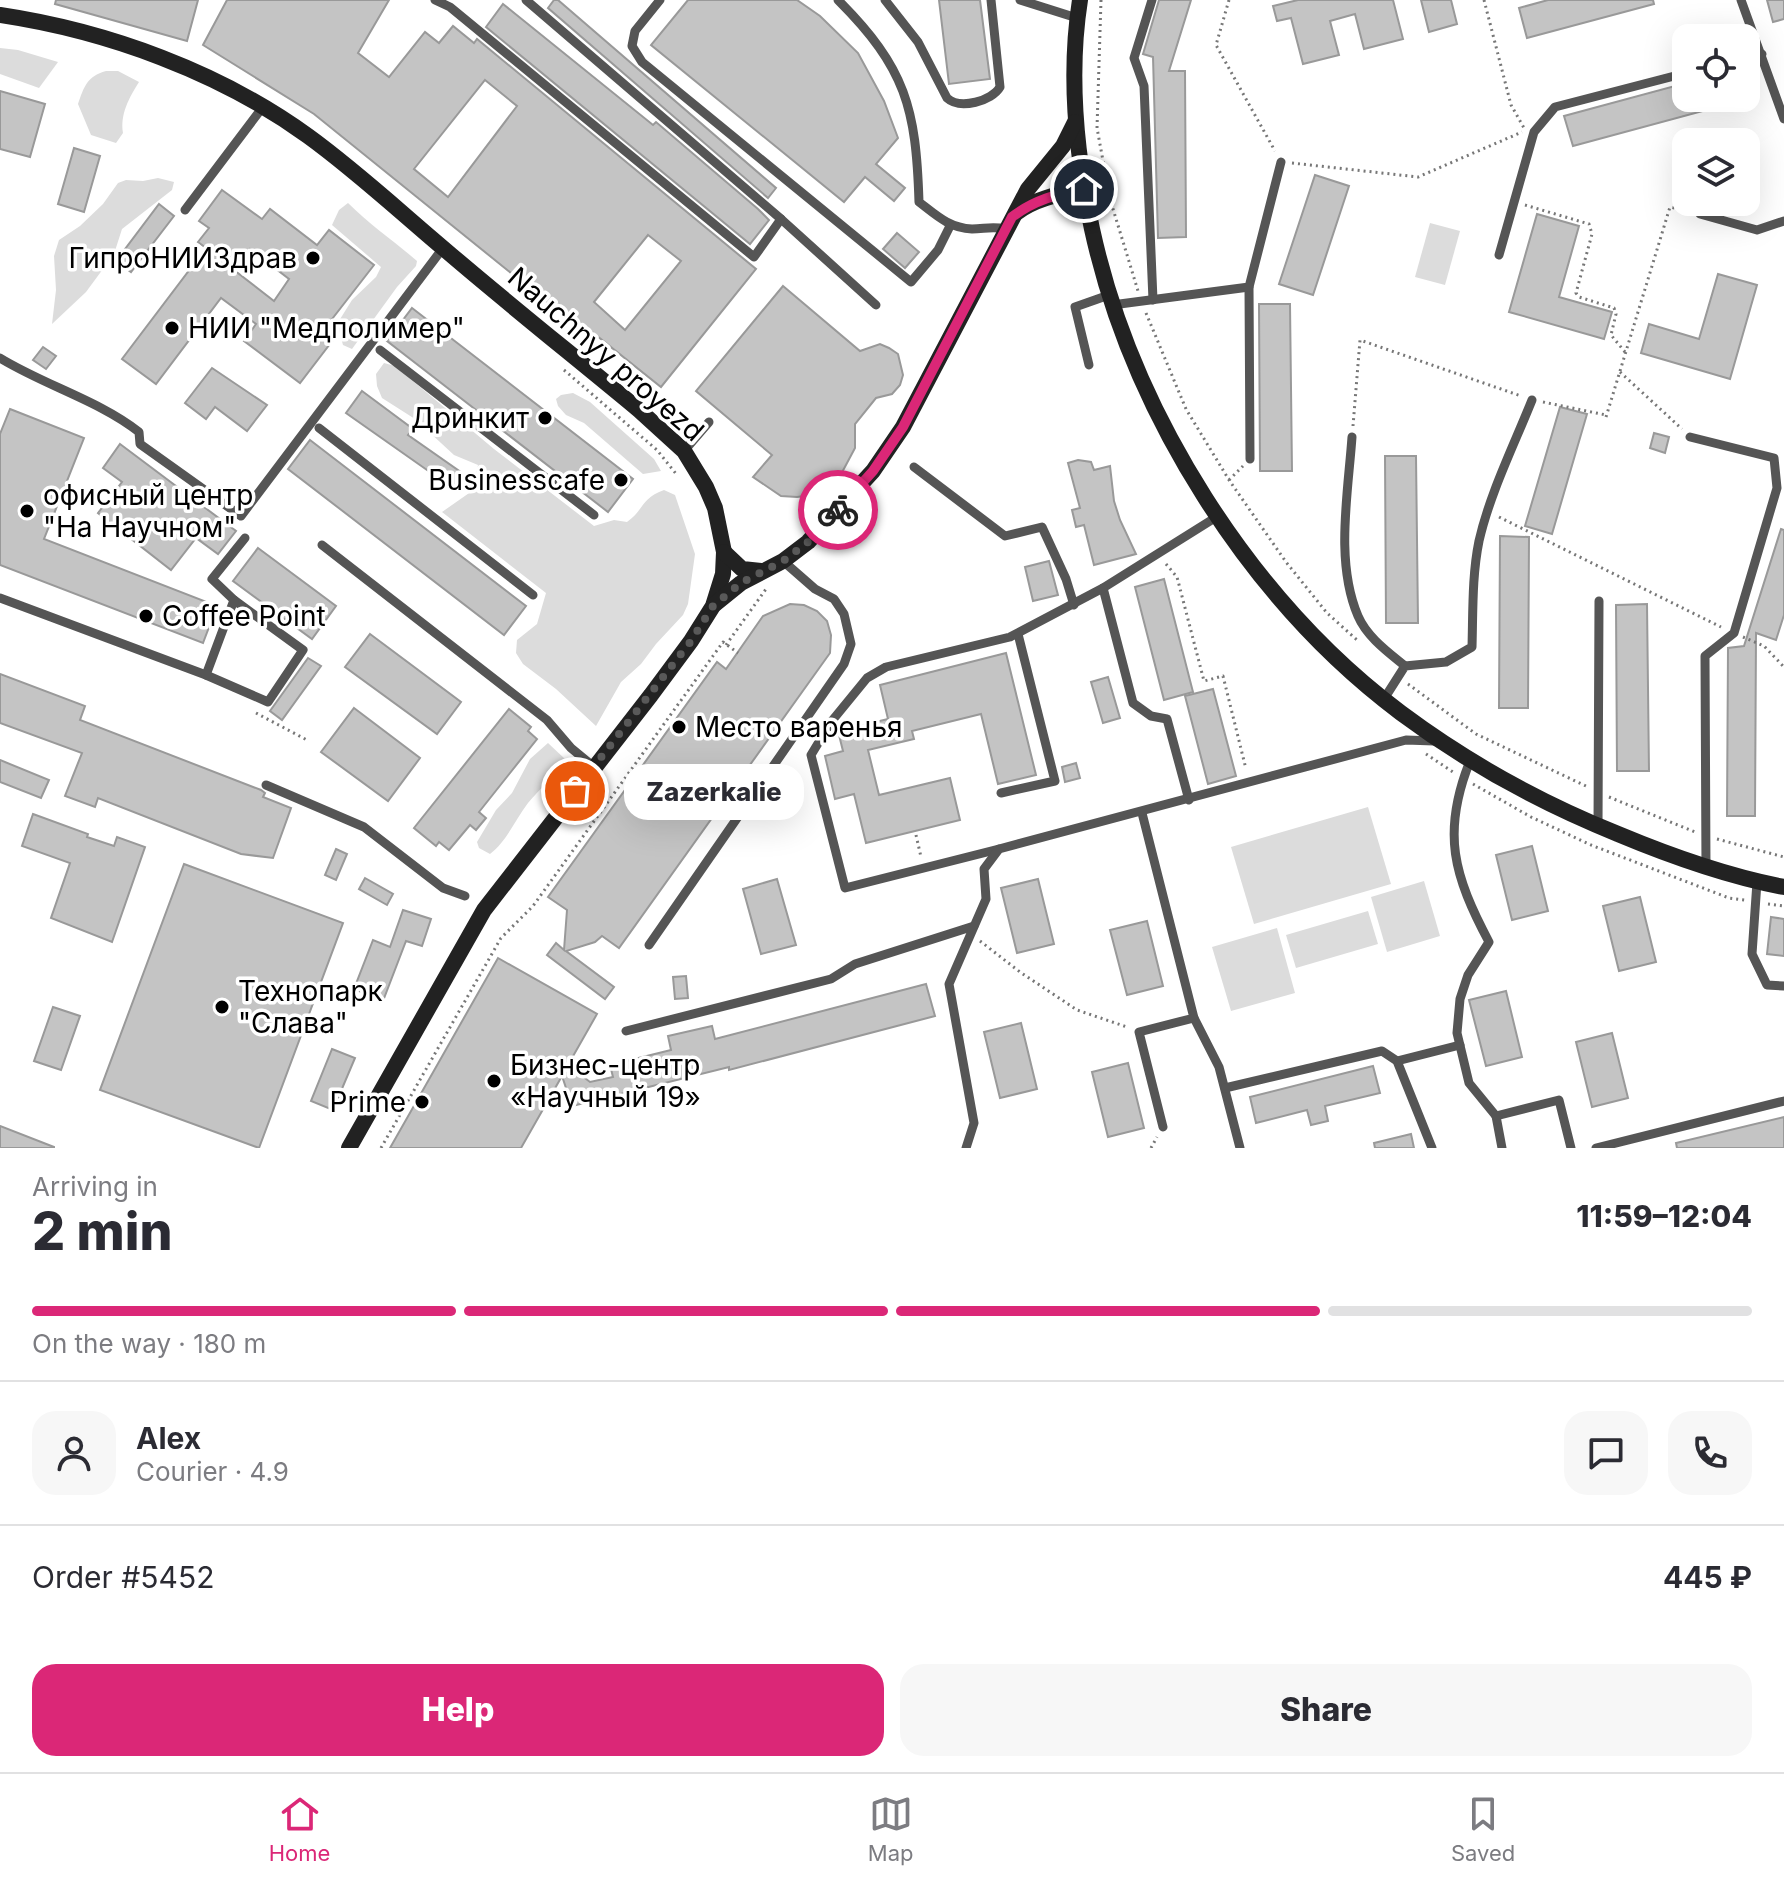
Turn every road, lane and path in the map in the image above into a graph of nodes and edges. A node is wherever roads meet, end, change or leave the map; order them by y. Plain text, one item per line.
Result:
1 (435, 0) edge
2 (526, 0) edge
3 (660, 0) edge
4 (838, 0) edge
5 (885, 0) edge
6 (991, 0) edge
7 (1020, 0) edge
8 (1080, 0) edge
9 (1152, 0) edge
10 (1229, 0) edge
11 (1484, 0) edge
12 (1741, 0) edge
13 (452, 3) edge
14 (0, 15) edge
15 (1077, 18) junction
16 (1762, 54) joint
17 (1672, 77) edge
18 (1780, 98) edge
19 (262, 108) junction
20 (1784, 119) edge
21 (1076, 121) junction
22 (1281, 162) junction
23 (1084, 189) junction
24 (1514, 202) junction
25 (1672, 207) edge
26 (185, 210) dead end
27 (1707, 216) edge
28 (781, 219) junction
29 (1784, 221) edge
30 (1008, 223) junction
31 (950, 226) junction
32 (443, 248) junction
33 (1499, 255) dead end
34 (1249, 287) junction
35 (1111, 300) junction
36 (1153, 300) junction
37 (876, 305) dead end
38 (380, 350) dead end
39 (1625, 352) junction
40 (0, 358) edge
41 (1089, 365) dead end
42 (1619, 371) junction
43 (1532, 400) junction
44 (709, 422) dead end
45 (319, 428) dead end
46 (1352, 437) joint
47 (1690, 437) joint
48 (684, 451) junction
49 (1250, 459) joint
50 (914, 467) dead end
51 (1229, 480) dead end
52 (1489, 512) junction
53 (594, 515) dead end
54 (1218, 516) junction
55 (245, 538) dead end
56 (322, 545) dead end
57 (724, 552) junction
58 (1159, 555) junction
59 (783, 561) junction
60 (764, 570) junction
61 (1103, 588) junction
62 (533, 595) dead end
63 (0, 598) edge
64 (234, 600) junction
65 (1599, 601) dead end
66 (1074, 605) junction
67 (713, 606) junction
68 (1734, 633) junction
69 (1018, 634) junction
70 (726, 645) junction
71 (738, 653) dead end
72 (1405, 666) junction
73 (1784, 667) edge
74 (206, 675) junction
75 (1383, 699) junction
76 (256, 713) dead end
77 (307, 740) dead end
78 (1440, 742) junction
79 (1470, 761) junction
80 (594, 767) junction
81 (1250, 784) junction
82 (266, 785) dead end
83 (1001, 793) dead end
84 (1189, 800) junction
85 (1142, 813) junction
86 (1598, 826) junction
87 (916, 835) dead end
88 (999, 849) junction
89 (924, 868) junction
90 (1706, 869) junction
91 (1757, 882) junction
92 (1784, 887) edge
93 (465, 896) dead end
94 (972, 930) junction
95 (649, 945) dead end
96 (1784, 986) edge
97 (1194, 1018) junction
98 (626, 1031) dead end
99 (1139, 1032) junction
100 (1460, 1045) junction
101 (1397, 1061) junction
102 (1225, 1088) junction
103 (1784, 1101) edge
104 (1496, 1116) junction
105 (1163, 1127) dead end
106 (349, 1148) edge
107 (381, 1148) edge
108 (966, 1148) edge
109 (1240, 1148) edge
110 (1432, 1148) edge
111 (1502, 1148) edge
112 (1571, 1148) edge
113 (1596, 1148) edge

1 - 13 lane
2 - 28 lane
3 - 31 lane
4 - 31 lane
5 - 6 lane
7 - 15 lane
8 - 15 street
9 - 36 lane
10 - 22 path
11 - 22 path
12 - 16 lane
13 - 28 lane
14 - 19 street, Nauchnyy proyezd
15 - 21 street
16 - 18 lane
17 - 24 lane
18 - 20 lane
19 - 26 lane
19 - 32 street, Nauchnyy proyezd
21 - 23 street
21 - 30 street
22 - 34 lane
23 - 30 street
23 - 35 street
24 - 33 lane
24 - 39 path
25 - 39 path
27 - 29 lane
28 - 37 lane
30 - 31 lane
30 - 59 street
32 - 40 lane
32 - 48 street, Nauchnyy proyezd
34 - 36 lane
34 - 49 lane
35 - 36 lane
35 - 41 lane
35 - 54 street
38 - 53 lane
39 - 42 path
42 - 43 path
42 - 47 path
43 - 46 path
43 - 52 lane
44 - 48 lane
45 - 62 lane
46 - 72 lane
47 - 68 lane
48 - 57 street, Nauchnyy proyezd
49 - 51 path
50 - 66 lane
52 - 68 path
52 - 72 lane
54 - 58 lane
54 - 75 street
55 - 64 lane
56 - 80 lane
57 - 60 street
57 - 67 street, Nauchnyy proyezd
58 - 61 lane
58 - 81 path
59 - 60 street
59 - 95 lane
60 - 67 street
60 - 70 path
61 - 66 lane
61 - 84 lane
63 - 74 lane
64 - 74 lane
64 - 74 lane
65 - 86 lane
66 - 69 lane
67 - 80 street, Nauchnyy proyezd
68 - 73 path
68 - 90 lane
69 - 83 lane
69 - 89 lane
70 - 71 path
70 - 107 path
72 - 75 lane
75 - 78 street
76 - 77 path
78 - 79 street
78 - 81 lane
79 - 86 street
79 - 100 lane
80 - 106 street, Nauchnyy proyezd
81 - 84 lane
82 - 93 lane
84 - 85 lane
85 - 88 lane
85 - 97 lane
86 - 90 street
87 - 89 path
88 - 89 lane
88 - 94 lane
90 - 91 street
91 - 92 street
91 - 96 lane
94 - 98 lane
94 - 99 path
94 - 108 lane
97 - 99 lane
97 - 102 lane
99 - 105 lane
100 - 101 lane
100 - 104 lane
101 - 102 lane
101 - 110 lane
102 - 109 lane
103 - 113 lane
104 - 111 lane
104 - 112 lane

